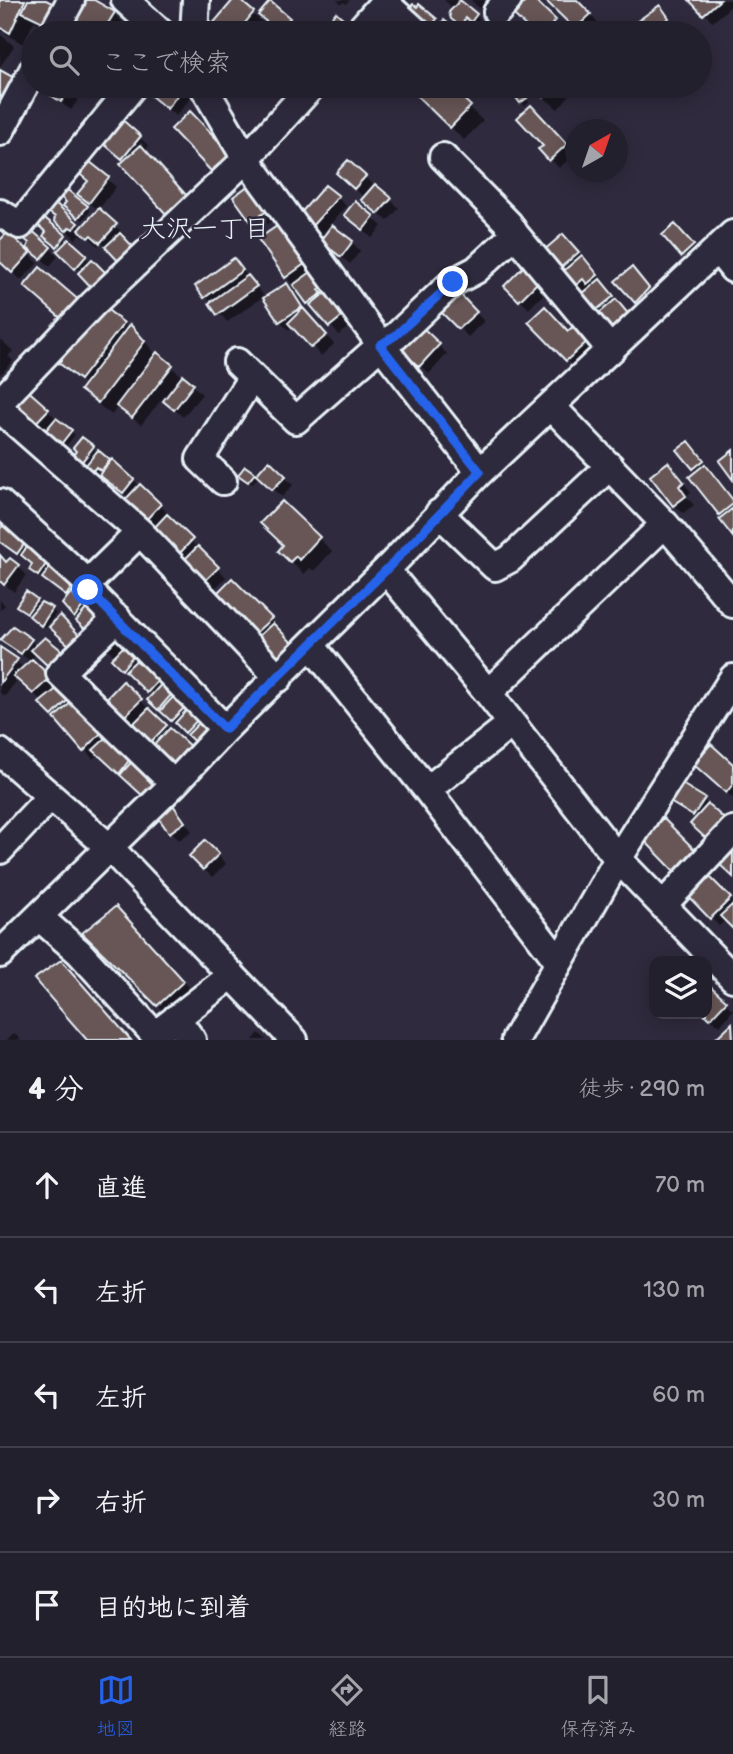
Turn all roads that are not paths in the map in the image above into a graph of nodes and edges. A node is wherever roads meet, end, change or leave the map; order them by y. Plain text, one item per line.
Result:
1 (71, 0) edge
2 (125, 0) edge
3 (196, 0) edge
4 (385, 1) edge
5 (60, 21) edge
6 (147, 21) edge
7 (195, 21) edge
8 (368, 21) edge
9 (406, 21) edge
10 (21, 93) edge
11 (123, 98) edge
12 (210, 98) edge
13 (301, 98) edge
14 (0, 132) edge
15 (443, 157) dead end
16 (246, 159) junction
17 (0, 213) edge
18 (514, 234) junction
19 (728, 251) edge
20 (380, 345) junction
21 (611, 350) junction
22 (0, 402) edge
23 (551, 406) junction
24 (0, 409) edge
25 (610, 466) junction
26 (480, 472) junction
27 (223, 481) dead end
28 (0, 503) edge
29 (439, 513) junction
30 (666, 524) junction
31 (140, 532) junction
32 (386, 570) junction
33 (89, 583) junction
34 (733, 604) edge
35 (117, 618) junction
36 (311, 645) junction
37 (279, 678) junction
38 (733, 678) edge
39 (488, 693) junction
40 (511, 724) junction
41 (225, 729) junction
42 (0, 752) edge
43 (174, 785) junction
44 (427, 790) junction
45 (50, 797) junction
46 (733, 830) edge
47 (110, 848) junction
48 (0, 849) edge
49 (618, 859) junction
50 (663, 905) junction
51 (39, 916) junction
52 (0, 954) edge
53 (559, 962) junction
54 (730, 969) edge
55 (232, 975) junction
56 (176, 1018) junction
57 (192, 1040) edge
58 (294, 1040) edge
59 (515, 1040) edge

1 - 5 street
2 - 6 street
3 - 7 street
4 - 8 street
4 - 9 street
10 - 14 street
11 - 17 street
12 - 16 street
13 - 16 street
15 - 18 street
16 - 20 street
16 - 22 street
18 - 20 street
18 - 21 street
19 - 21 street
20 - 26 street
20 - 27 street
21 - 23 street
23 - 25 street
23 - 26 street
24 - 31 street
25 - 29 street
25 - 30 street
26 - 29 street
28 - 33 street
29 - 32 street
30 - 34 street
30 - 39 street
31 - 33 street
31 - 37 street
32 - 36 street
32 - 39 street
33 - 35 street
35 - 41 street
35 - 43 street
36 - 37 street
36 - 44 street
37 - 41 street
38 - 49 street
39 - 40 street
40 - 44 street
40 - 49 street
41 - 43 street
42 - 45 street
43 - 47 street
44 - 53 street
45 - 47 street
45 - 48 street
46 - 50 street
47 - 51 street
47 - 55 street
49 - 50 street
49 - 53 street
50 - 54 street
51 - 52 street
51 - 56 street
53 - 59 street
55 - 56 street
55 - 58 street
56 - 57 street

